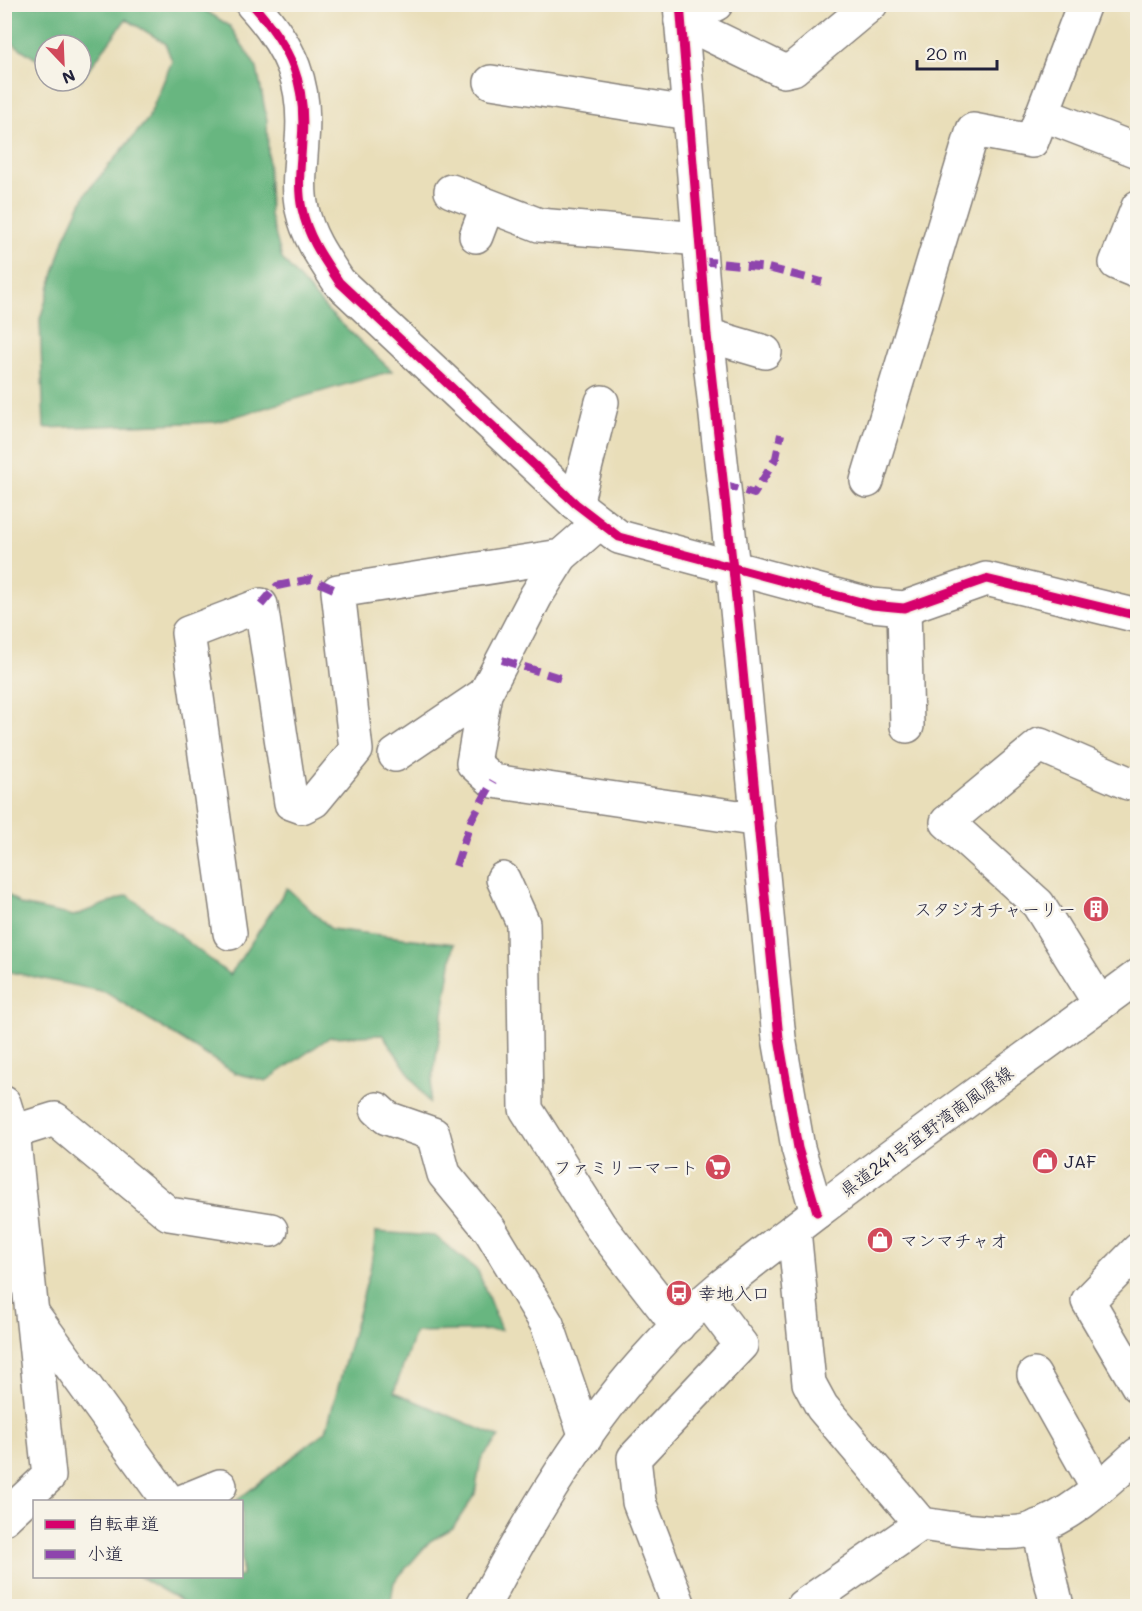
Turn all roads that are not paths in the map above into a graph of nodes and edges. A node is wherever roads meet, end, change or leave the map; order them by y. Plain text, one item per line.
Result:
1 (252, 4) edge
2 (716, 4) edge
3 (872, 4) edge
4 (1084, 4) edge
5 (677, 9) edge
6 (491, 82) dead end
7 (688, 113) junction
8 (1042, 114) junction
9 (1137, 151) edge
10 (452, 191) dead end
11 (1137, 207) edge
12 (699, 239) junction
13 (1137, 272) edge
14 (707, 334) junction
15 (765, 352) dead end
16 (602, 402) dead end
17 (867, 481) dead end
18 (587, 513) junction
19 (561, 556) junction
20 (733, 570) junction
21 (904, 608) junction
22 (1137, 616) edge
23 (485, 694) junction
24 (907, 726) dead end
25 (395, 755) dead end
26 (1128, 783) dead end
27 (759, 820) junction
28 (503, 879) dead end
29 (230, 933) dead end
30 (1137, 976) edge
31 (1100, 1004) junction
32 (377, 1109) dead end
33 (9, 1117) edge
34 (806, 1221) junction
35 (271, 1230) dead end
36 (1137, 1250) edge
37 (707, 1300) junction
38 (32, 1312) junction
39 (678, 1326) junction
40 (1034, 1375) dead end
41 (1137, 1386) edge
42 (586, 1437) junction
43 (1137, 1454) edge
44 (220, 1486) dead end
45 (1098, 1489) junction
46 (169, 1500) edge
47 (187, 1500) edge
48 (4, 1518) edge
49 (921, 1524) junction
50 (1038, 1526) junction
51 (483, 1606) edge
52 (679, 1606) edge
53 (802, 1606) edge
54 (1056, 1606) edge

1 - 18 street
2 - 5 street
3 - 5 street
4 - 8 street
5 - 7 street
6 - 7 street
7 - 12 street
8 - 9 street
8 - 17 street
10 - 12 street
11 - 13 street
12 - 14 street
14 - 15 street
14 - 20 street
16 - 18 street
18 - 19 street
18 - 20 street
19 - 23 street
19 - 29 street
20 - 21 street
20 - 27 street
21 - 22 street
21 - 24 street
23 - 25 street
23 - 27 street
26 - 31 street
27 - 34 street
28 - 39 street
30 - 31 street, 県道241号宜野湾南風原線
31 - 34 street, 県道241号宜野湾南風原線
32 - 42 street
33 - 35 street
33 - 38 street
34 - 37 street, 県道241号宜野湾南風原線
34 - 49 street
36 - 41 street
37 - 39 street, 県道241号宜野湾南風原線
37 - 52 street
38 - 46 street
38 - 48 street
39 - 42 street, 県道241号宜野湾南風原線
40 - 45 street
42 - 51 street, 県道241号宜野湾南風原線
43 - 45 street
44 - 47 street
45 - 50 street
49 - 50 street
49 - 53 street
50 - 54 street

